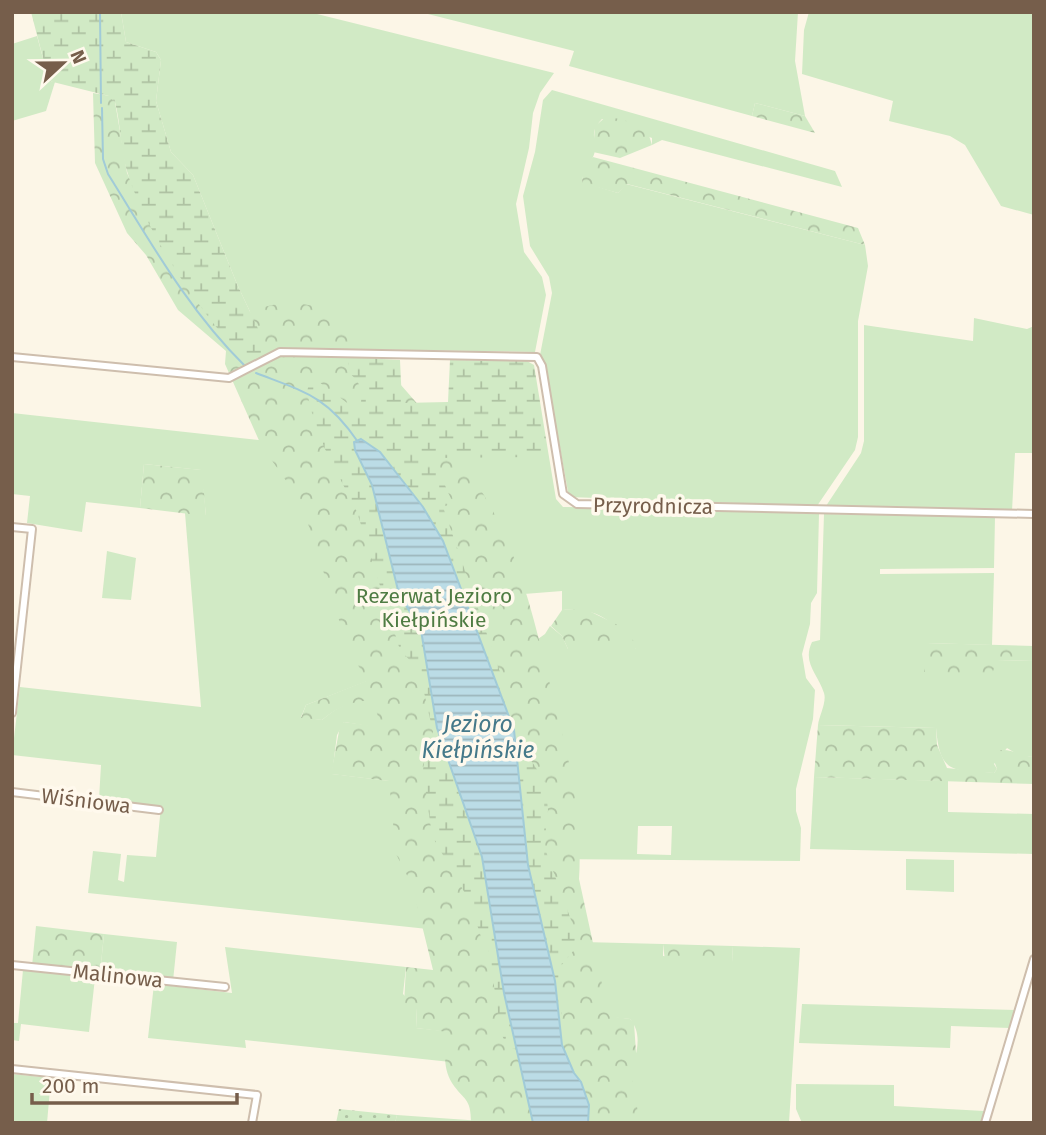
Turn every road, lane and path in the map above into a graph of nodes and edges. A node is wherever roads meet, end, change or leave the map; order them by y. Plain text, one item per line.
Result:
1 (12, 357) edge
2 (1034, 514) edge
3 (12, 527) edge
4 (12, 636) edge
5 (21, 637) junction
6 (12, 713) edge
7 (12, 792) edge
8 (159, 810) dead end
9 (1034, 959) edge
10 (12, 965) edge
11 (225, 987) dead end
12 (12, 1069) edge
13 (252, 1123) edge
14 (985, 1123) edge

1 - 2 street, Przyrodnicza
3 - 5 street
4 - 5 street
5 - 6 street
7 - 8 street, Wiśniowa
9 - 14 street
10 - 11 street, Malinowa
12 - 13 street

